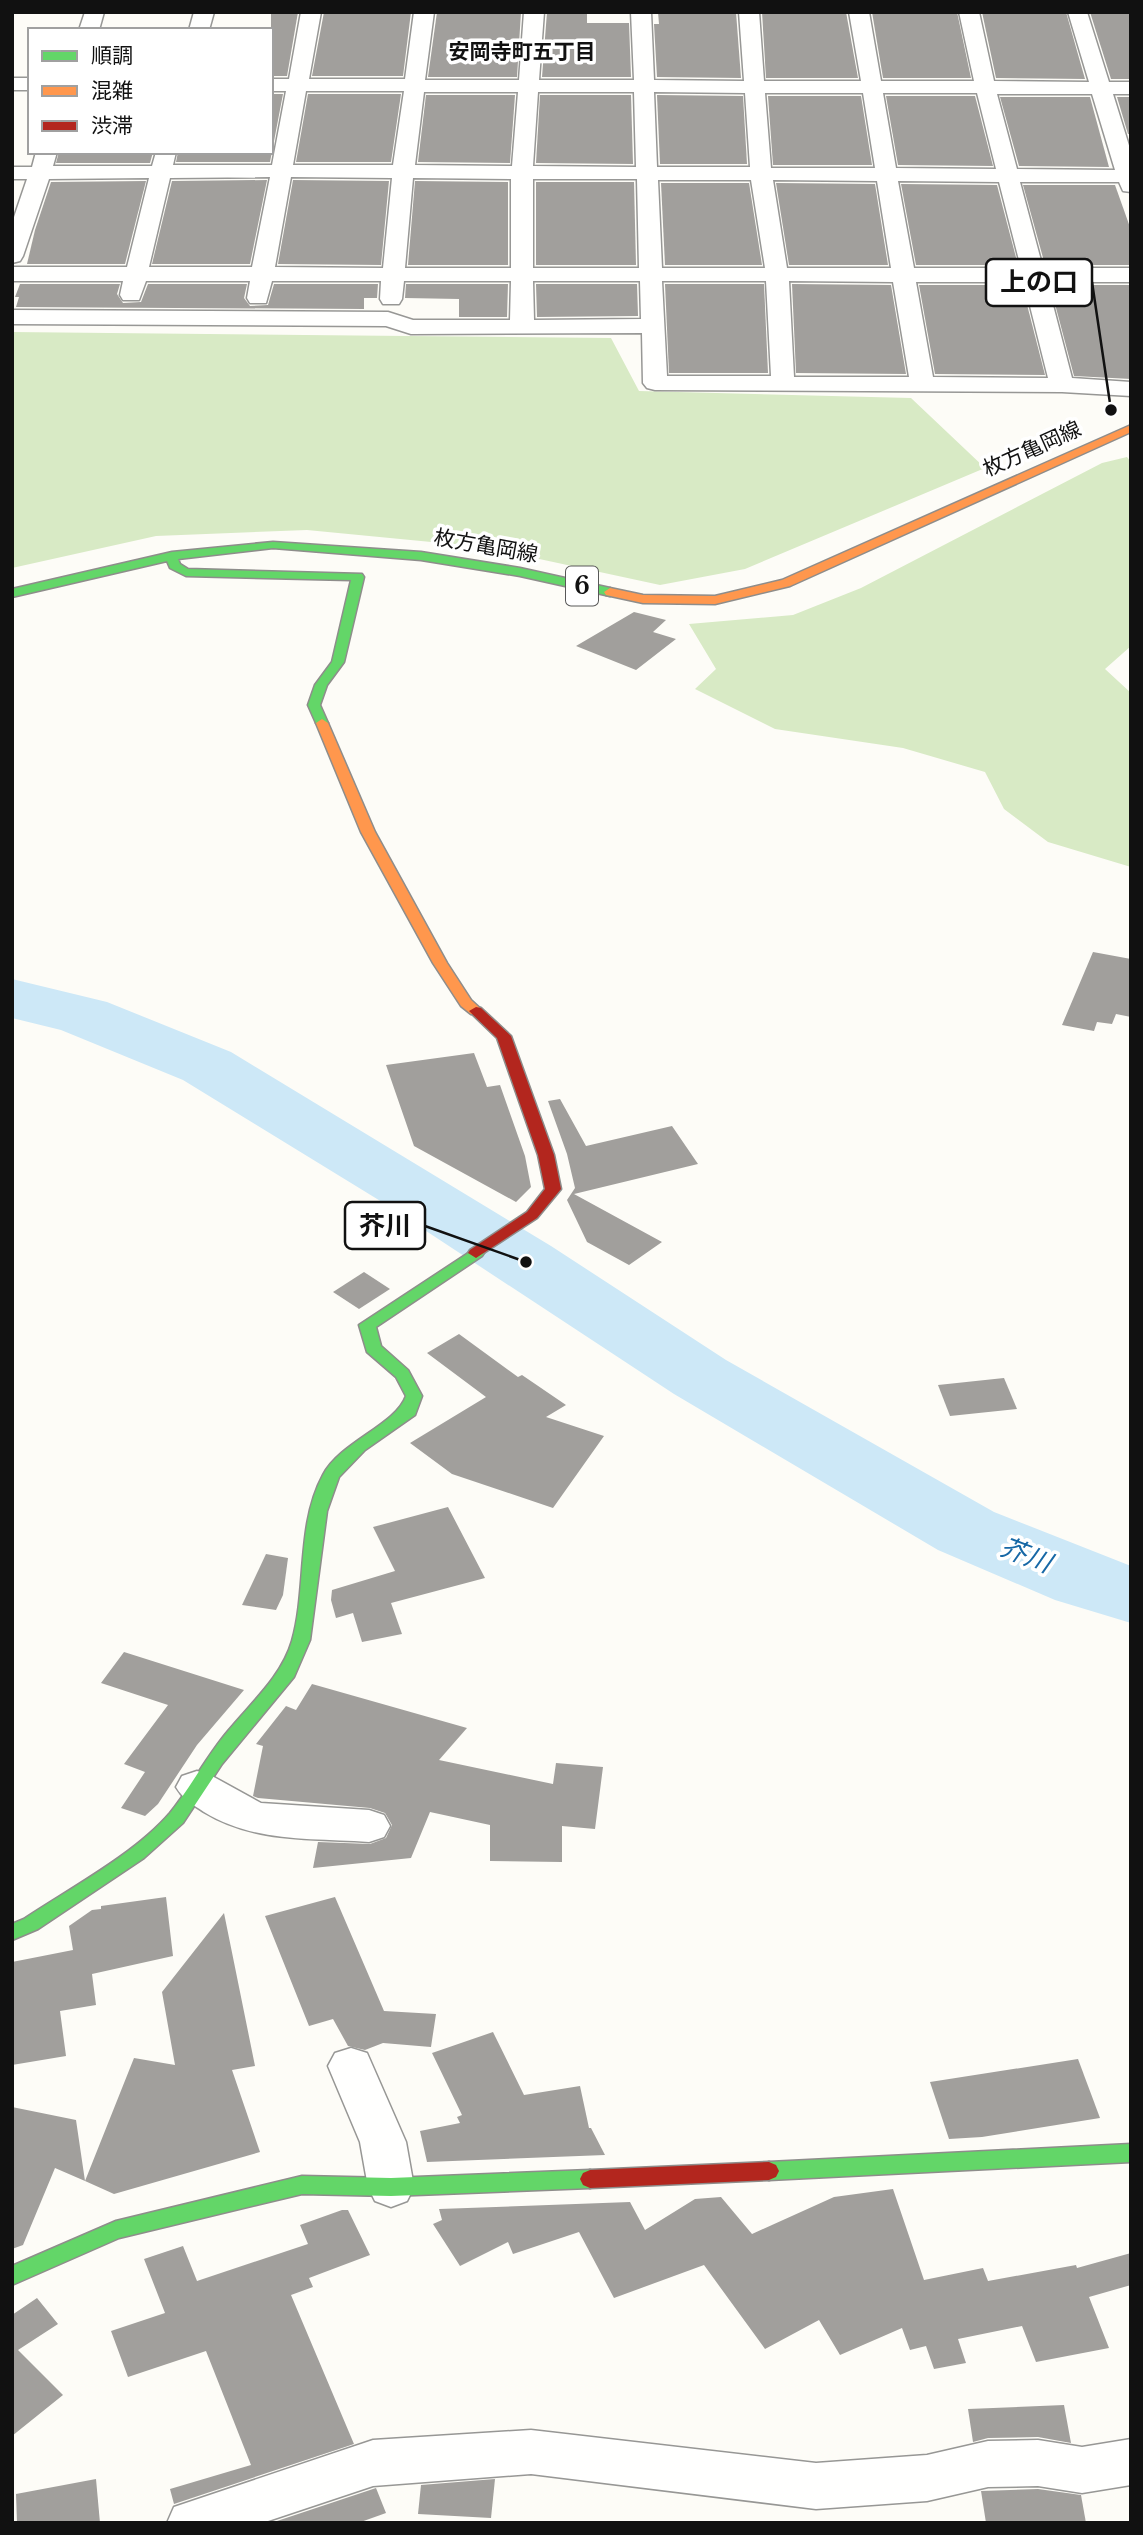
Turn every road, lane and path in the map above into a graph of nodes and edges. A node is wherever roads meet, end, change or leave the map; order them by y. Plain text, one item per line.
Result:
1 (311, 12) edge
2 (424, 12) edge
3 (534, 12) edge
4 (641, 12) edge
5 (749, 12) edge
6 (859, 12) edge
7 (970, 12) edge
8 (1077, 12) edge
9 (273, 85) edge
10 (296, 85) junction
11 (415, 86) junction
12 (530, 86) junction
13 (872, 86) junction
14 (645, 87) junction
15 (757, 87) junction
16 (985, 87) junction
17 (1102, 87) junction
18 (1131, 88) edge
19 (44, 163) edge
20 (164, 163) edge
21 (281, 171) junction
22 (12, 173) edge
23 (403, 173) junction
24 (522, 173) junction
25 (645, 173) junction
26 (761, 173) junction
27 (887, 173) junction
28 (1007, 174) junction
29 (1130, 179) edge
30 (12, 256) edge
31 (137, 273) junction
32 (522, 273) junction
33 (12, 274) edge
34 (649, 274) junction
35 (777, 274) junction
36 (904, 274) junction
37 (1036, 274) junction
38 (262, 275) junction
39 (394, 275) junction
40 (1131, 275) edge
41 (12, 317) edge
42 (123, 319) junction
43 (255, 319) junction
44 (388, 319) junction
45 (522, 326) junction
46 (651, 326) junction
47 (783, 384) junction
48 (922, 384) junction
49 (1062, 385) junction
50 (1131, 389) edge
51 (1128, 432) edge
52 (172, 556) junction
53 (12, 593) edge
54 (197, 1787) junction
55 (369, 1826) dead end
56 (12, 1932) edge
57 (351, 2066) dead end
58 (1131, 2153) edge
59 (391, 2187) junction
60 (12, 2276) edge
61 (1131, 2462) edge
62 (192, 2523) edge

1 - 10 street
2 - 11 street
3 - 12 street
4 - 14 street
5 - 15 street
6 - 13 street
7 - 16 street
8 - 17 street
9 - 10 street
10 - 11 street
10 - 21 street
11 - 12 street
11 - 23 street
12 - 14 street
12 - 24 street
13 - 15 street
13 - 16 street
13 - 27 street
14 - 15 street
14 - 25 street
15 - 26 street
16 - 17 street
16 - 28 street
17 - 18 street
17 - 29 street
19 - 20 street
19 - 22 street
19 - 30 street
20 - 21 street
20 - 31 street
21 - 23 street
21 - 38 street
23 - 24 street
23 - 39 street
24 - 25 street
24 - 32 street
25 - 26 street
25 - 34 street
26 - 27 street
26 - 35 street
27 - 28 street
27 - 36 street
28 - 29 street
28 - 37 street
31 - 33 street
31 - 38 street
31 - 42 street
32 - 34 street
32 - 39 street
32 - 45 street
34 - 35 street
34 - 46 street
35 - 36 street
35 - 47 street
36 - 37 street
36 - 48 street
37 - 40 street
37 - 49 street
38 - 39 street
38 - 43 street
39 - 44 street
41 - 42 street
42 - 43 street
43 - 44 street
44 - 45 street
45 - 46 street
46 - 47 street
47 - 48 street
48 - 49 street
49 - 50 street
51 - 52 street, 枚方亀岡線 / 6
52 - 53 street, 枚方亀岡線 / 6
52 - 54 street
54 - 55 street
54 - 56 street
57 - 59 street
58 - 59 street
59 - 60 street
61 - 62 street

